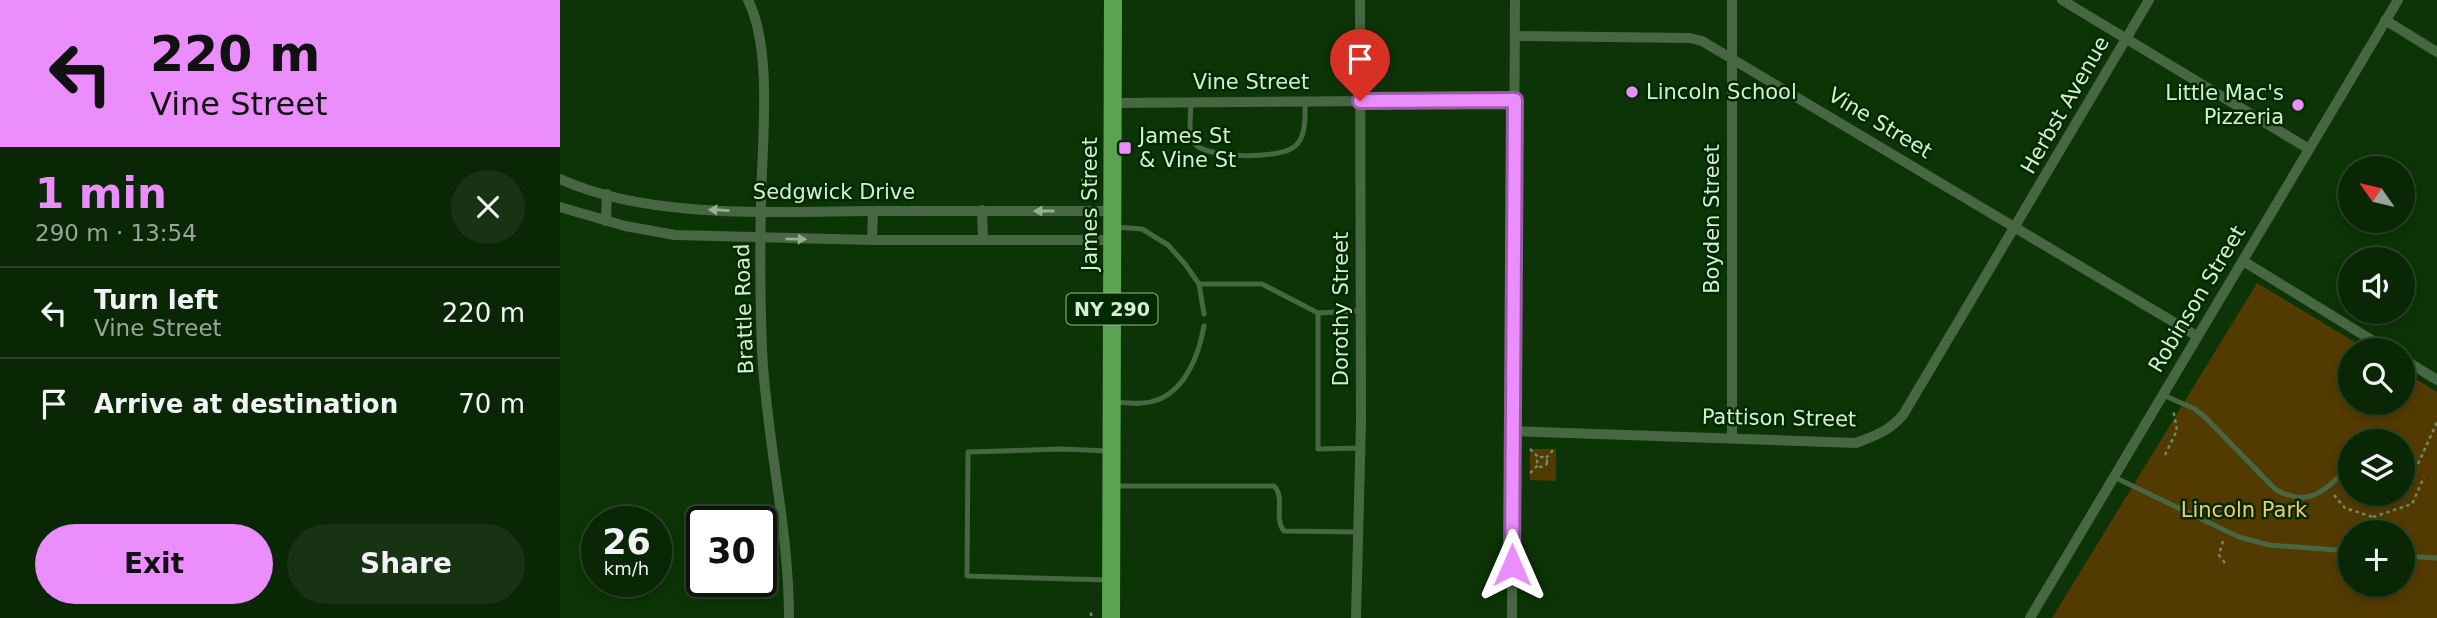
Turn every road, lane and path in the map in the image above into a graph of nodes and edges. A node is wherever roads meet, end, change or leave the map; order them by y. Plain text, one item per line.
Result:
1 (747, 0) edge
2 (1114, 0) edge
3 (1360, 0) edge
4 (1515, 0) edge
5 (1732, 0) edge
6 (2062, 0) edge
7 (2149, 0) edge
8 (2398, 0) edge
9 (2385, 20) junction
10 (1515, 36) junction
11 (2126, 38) junction
12 (2437, 52) edge
13 (1731, 57) junction
14 (1515, 100) junction
15 (1305, 101) junction
16 (1360, 101) junction
17 (1191, 102) junction
18 (1113, 103) junction
19 (2309, 149) junction
20 (560, 179) edge
21 (1082, 180) dead end
22 (1094, 180) dead end
23 (607, 194) junction
24 (560, 207) edge
25 (982, 210) junction
26 (873, 211) junction
27 (761, 212) junction
28 (606, 221) junction
29 (1112, 226) junction
30 (2015, 229) junction
31 (761, 238) junction
32 (983, 239) junction
33 (872, 240) junction
34 (2243, 261) junction
35 (1199, 284) junction
36 (1360, 311) junction
37 (1318, 313) junction
38 (1204, 314) dead end
39 (1204, 326) dead end
40 (2197, 336) junction
41 (2368, 338) edge
42 (2415, 366) edge
43 (2437, 380) edge
44 (2163, 395) junction
45 (1112, 402) junction
46 (2173, 409) dead end
47 (2437, 422) edge
48 (1513, 431) junction
49 (1732, 437) junction
50 (1360, 449) junction
51 (1530, 449) dead end
52 (1555, 449) dead end
53 (1112, 451) junction
54 (2165, 455) dead end
55 (1539, 458) junction
56 (1546, 458) junction
57 (1538, 465) junction
58 (2415, 471) edge
59 (1530, 472) dead end
60 (2415, 473) edge
61 (2114, 477) junction
62 (2338, 477) edge
63 (1112, 486) junction
64 (2415, 497) edge
65 (2337, 498) dead end
66 (2406, 506) edge
67 (2373, 517) junction
68 (2373, 520) edge
69 (2226, 531) junction
70 (1358, 532) junction
71 (2338, 550) edge
72 (2415, 556) edge
73 (2437, 558) edge
74 (2225, 563) dead end
75 (1111, 580) junction
76 (789, 618) edge
77 (1111, 618) edge
78 (1356, 618) edge
79 (1511, 618) edge
80 (2030, 618) edge

1 - 27 street, Brattle Road
2 - 18 main road, James Street / NY 290
3 - 16 street, Dorothy Street
4 - 10 street
5 - 13 street, Boyden Street
6 - 11 street
7 - 11 street, Herbst Avenue
8 - 9 street, Robinson Street
9 - 12 street
9 - 19 street, Robinson Street
10 - 13 street, Vine Street
10 - 14 street
11 - 19 street
11 - 30 street, Herbst Avenue
13 - 30 street, Vine Street
13 - 49 street, Boyden Street
14 - 16 street, Vine Street
14 - 48 street
15 - 16 street, Vine Street
15 - 17 street, Vine Street
15 - 17 lane
16 - 36 street, Dorothy Street
17 - 18 street, Vine Street
18 - 29 main road, James Street / NY 290
19 - 34 street, Robinson Street
20 - 23 street, Sedgwick Drive
21 - 22 path
27 -> 23 street, Sedgwick Drive
23 - 28 street
24 - 28 street
25 - 26 street, Sedgwick Drive
29 -> 25 street, Sedgwick Drive
25 - 32 street
26 - 27 street, Sedgwick Drive
26 - 33 street
27 - 31 street, Brattle Road
28 - 31 street
29 - 32 street
29 - 35 lane
29 - 45 main road, James Street / NY 290
30 - 40 street, Vine Street
30 - 49 street, Pattison Street
31 -> 33 street
31 - 76 street, Brattle Road
32 - 33 street
34 - 40 street, Robinson Street
34 - 41 street
35 - 37 lane
35 - 38 lane
36 - 37 lane
36 - 50 street, Dorothy Street
37 - 50 lane
39 - 45 lane
40 - 44 street, Robinson Street
42 - 43 street
44 - 61 street, Robinson Street
44 - 62 lane
45 - 53 main road, James Street / NY 290
46 - 54 path
47 - 58 path
48 - 49 street, Pattison Street
48 - 79 street
50 - 70 street, Dorothy Street
51 - 55 path
52 - 56 path
53 - 63 main road, James Street / NY 290
53 - 75 lane
55 - 56 path
55 - 57 path
56 - 57 path
57 - 59 path
60 - 64 path
61 - 69 lane
61 - 80 street, Robinson Street
63 - 70 lane
63 - 75 main road, James Street / NY 290
65 - 67 path
66 - 67 path
67 - 68 path
69 - 71 lane
69 - 74 path
70 - 78 street, Dorothy Street
72 - 73 lane
75 - 77 main road, James Street / NY 290

